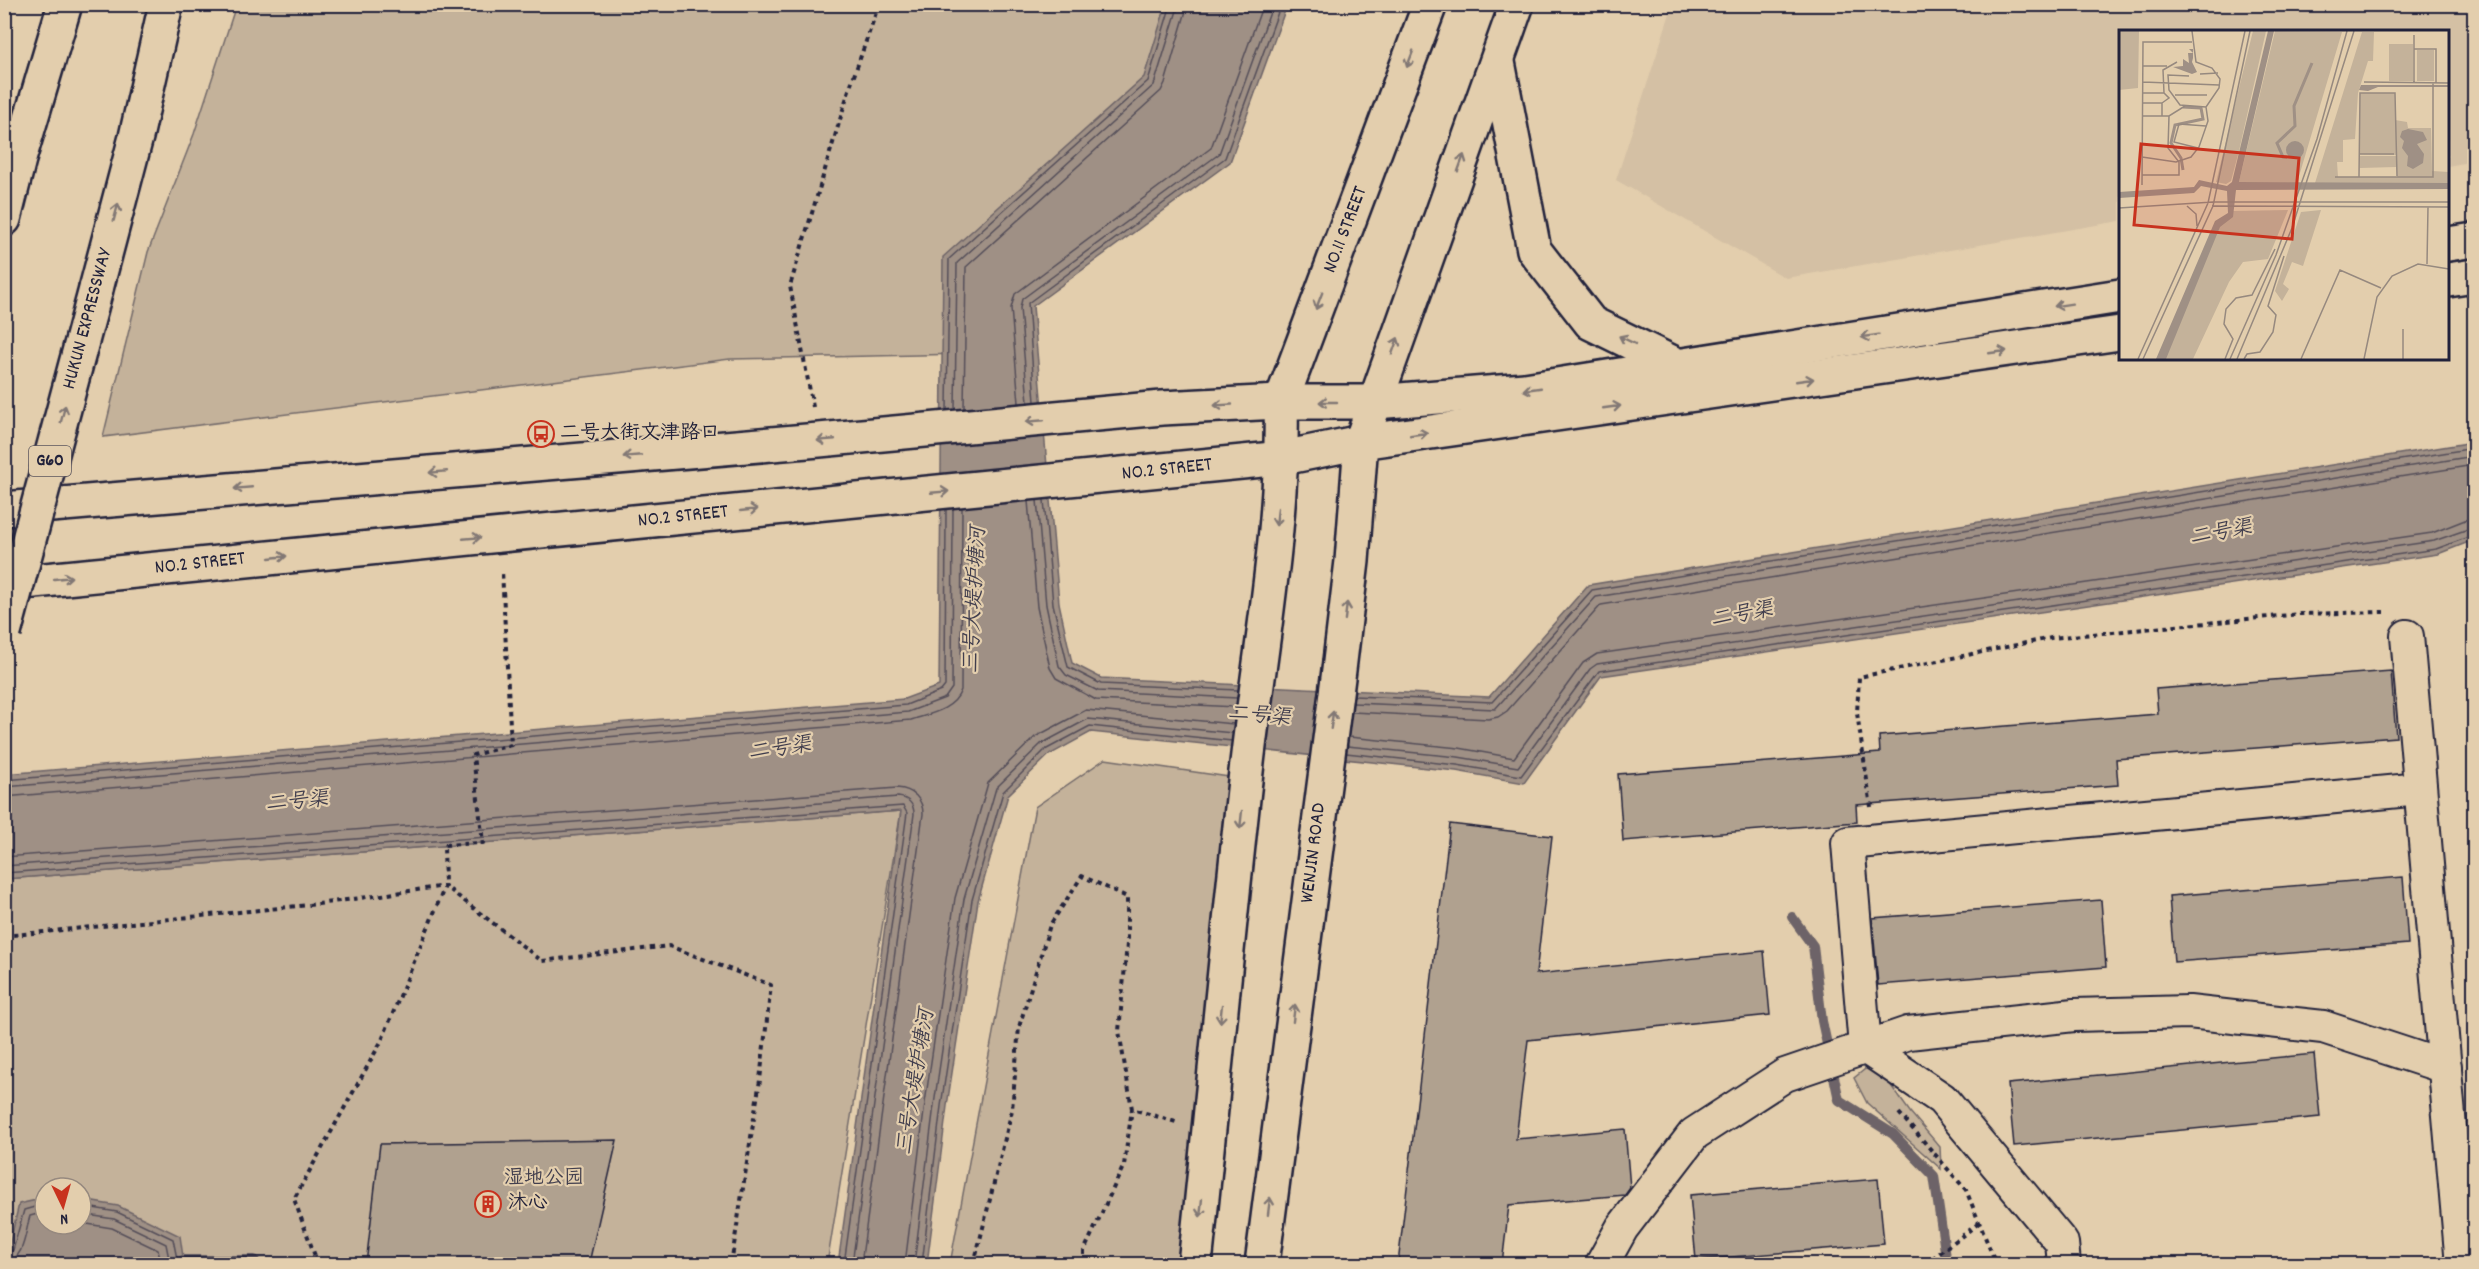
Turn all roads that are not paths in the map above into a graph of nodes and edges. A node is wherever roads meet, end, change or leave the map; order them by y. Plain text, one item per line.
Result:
1 (46, 4) edge
2 (64, 4) edge
3 (166, 4) edge
4 (187, 4) edge
5 (1430, 4) edge
6 (1517, 4) edge
7 (1497, 59) junction
8 (136, 137) junction
9 (19, 159) junction
10 (4, 219) edge
11 (2475, 240) edge
12 (2449, 244) edge
13 (2475, 276) edge
14 (2449, 280) edge
15 (2119, 296) edge
16 (2119, 333) edge
17 (1679, 366) junction
18 (1281, 402) junction
19 (1375, 402) junction
20 (1361, 442) junction
21 (1283, 458) junction
22 (4, 509) edge
23 (4, 584) edge
24 (4, 633) edge
25 (2407, 636) road end
26 (2420, 789) junction
27 (1859, 1049) junction
28 (2445, 1067) junction
29 (1195, 1264) edge
30 (1262, 1264) edge
31 (1602, 1264) edge
32 (2064, 1264) edge
33 (2462, 1264) edge

1 - 9 main road
2 - 9 main road
3 - 8 main road, HUKUN EXPRESSWAY / G60
4 - 8 main road
5 -> 18 main road, NO.11 STREET
6 - 7 main road
17 -> 7 main road
19 -> 7 main road
24 -> 8 main road, HUKUN EXPRESSWAY / G60, bridge
9 - 10 main road
11 - 12 main road
13 - 14 main road
15 -> 17 main road
20 -> 16 main road, NO.2 STREET
17 -> 19 main road
19 -> 18 main road
18 - 21 main road, NO.11 STREET
18 -> 22 main road
19 - 20 main road
20 - 21 main road, NO.2 STREET
30 -> 20 main road, WENJIN ROAD
23 -> 21 main road, NO.2 STREET
21 -> 29 main road
25 - 26 street
26 - 27 street
26 - 28 street
27 - 28 street
27 - 31 street
27 - 32 street
28 - 33 street

